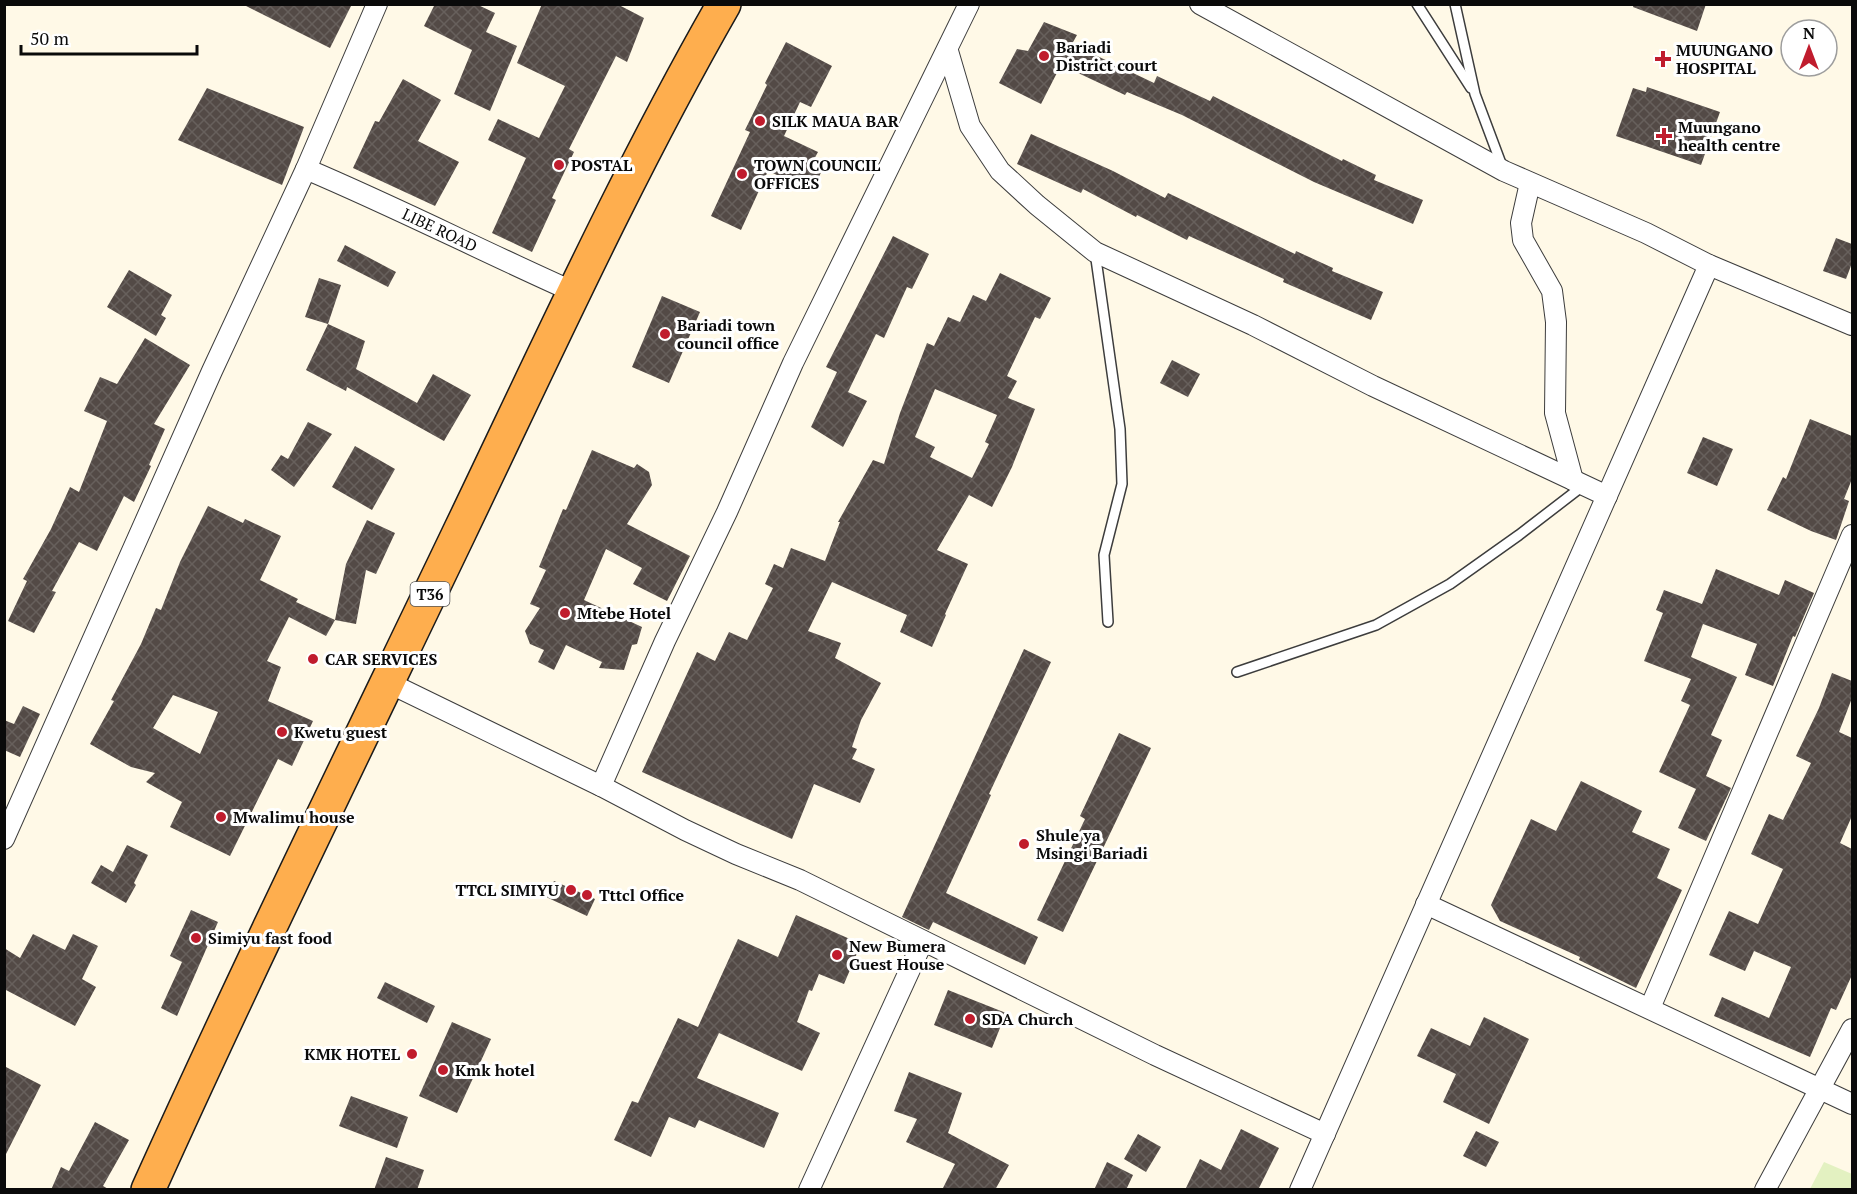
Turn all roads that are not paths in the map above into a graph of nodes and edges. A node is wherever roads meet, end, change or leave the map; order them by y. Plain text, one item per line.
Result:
1 (377, 4) edge
2 (724, 4) edge
3 (969, 4) edge
4 (1200, 4) edge
5 (1417, 4) edge
6 (1455, 4) edge
7 (948, 51) junction
8 (1475, 94) junction
9 (306, 169) junction
10 (1504, 171) junction
11 (1530, 183) junction
12 (1095, 252) junction
13 (1709, 265) junction
14 (574, 292) junction
15 (1852, 325) edge
16 (1578, 482) junction
17 (1607, 496) junction
18 (1852, 535) edge
19 (1108, 622) dead end
20 (1237, 672) dead end
21 (387, 682) junction
22 (602, 786) junction
23 (4, 839) edge
24 (1426, 904) junction
25 (923, 940) junction
26 (1650, 1008) junction
27 (1852, 1029) edge
28 (1820, 1090) junction
29 (1852, 1104) edge
30 (1325, 1134) junction
31 (148, 1190) edge
32 (809, 1190) edge
33 (1300, 1190) edge
34 (1765, 1190) edge

1 - 9 street
2 - 14 highway, T36
3 - 7 street
4 - 10 street
5 - 8 lane
6 - 8 lane
7 - 12 street
7 - 22 street
8 - 10 lane
9 - 14 street, LIBE ROAD
9 - 23 street
10 - 11 street
11 - 13 street
11 - 16 street
12 - 16 street
12 - 19 lane
13 - 15 street
13 - 17 street
14 - 21 highway, T36
16 - 17 street
16 - 20 lane
17 - 24 street
18 - 26 street
21 - 22 street
21 - 31 highway, T36
22 - 25 street
24 - 26 street
24 - 30 street
25 - 30 street
25 - 32 street
26 - 28 street
27 - 28 street
28 - 29 street
28 - 34 street
30 - 33 street

